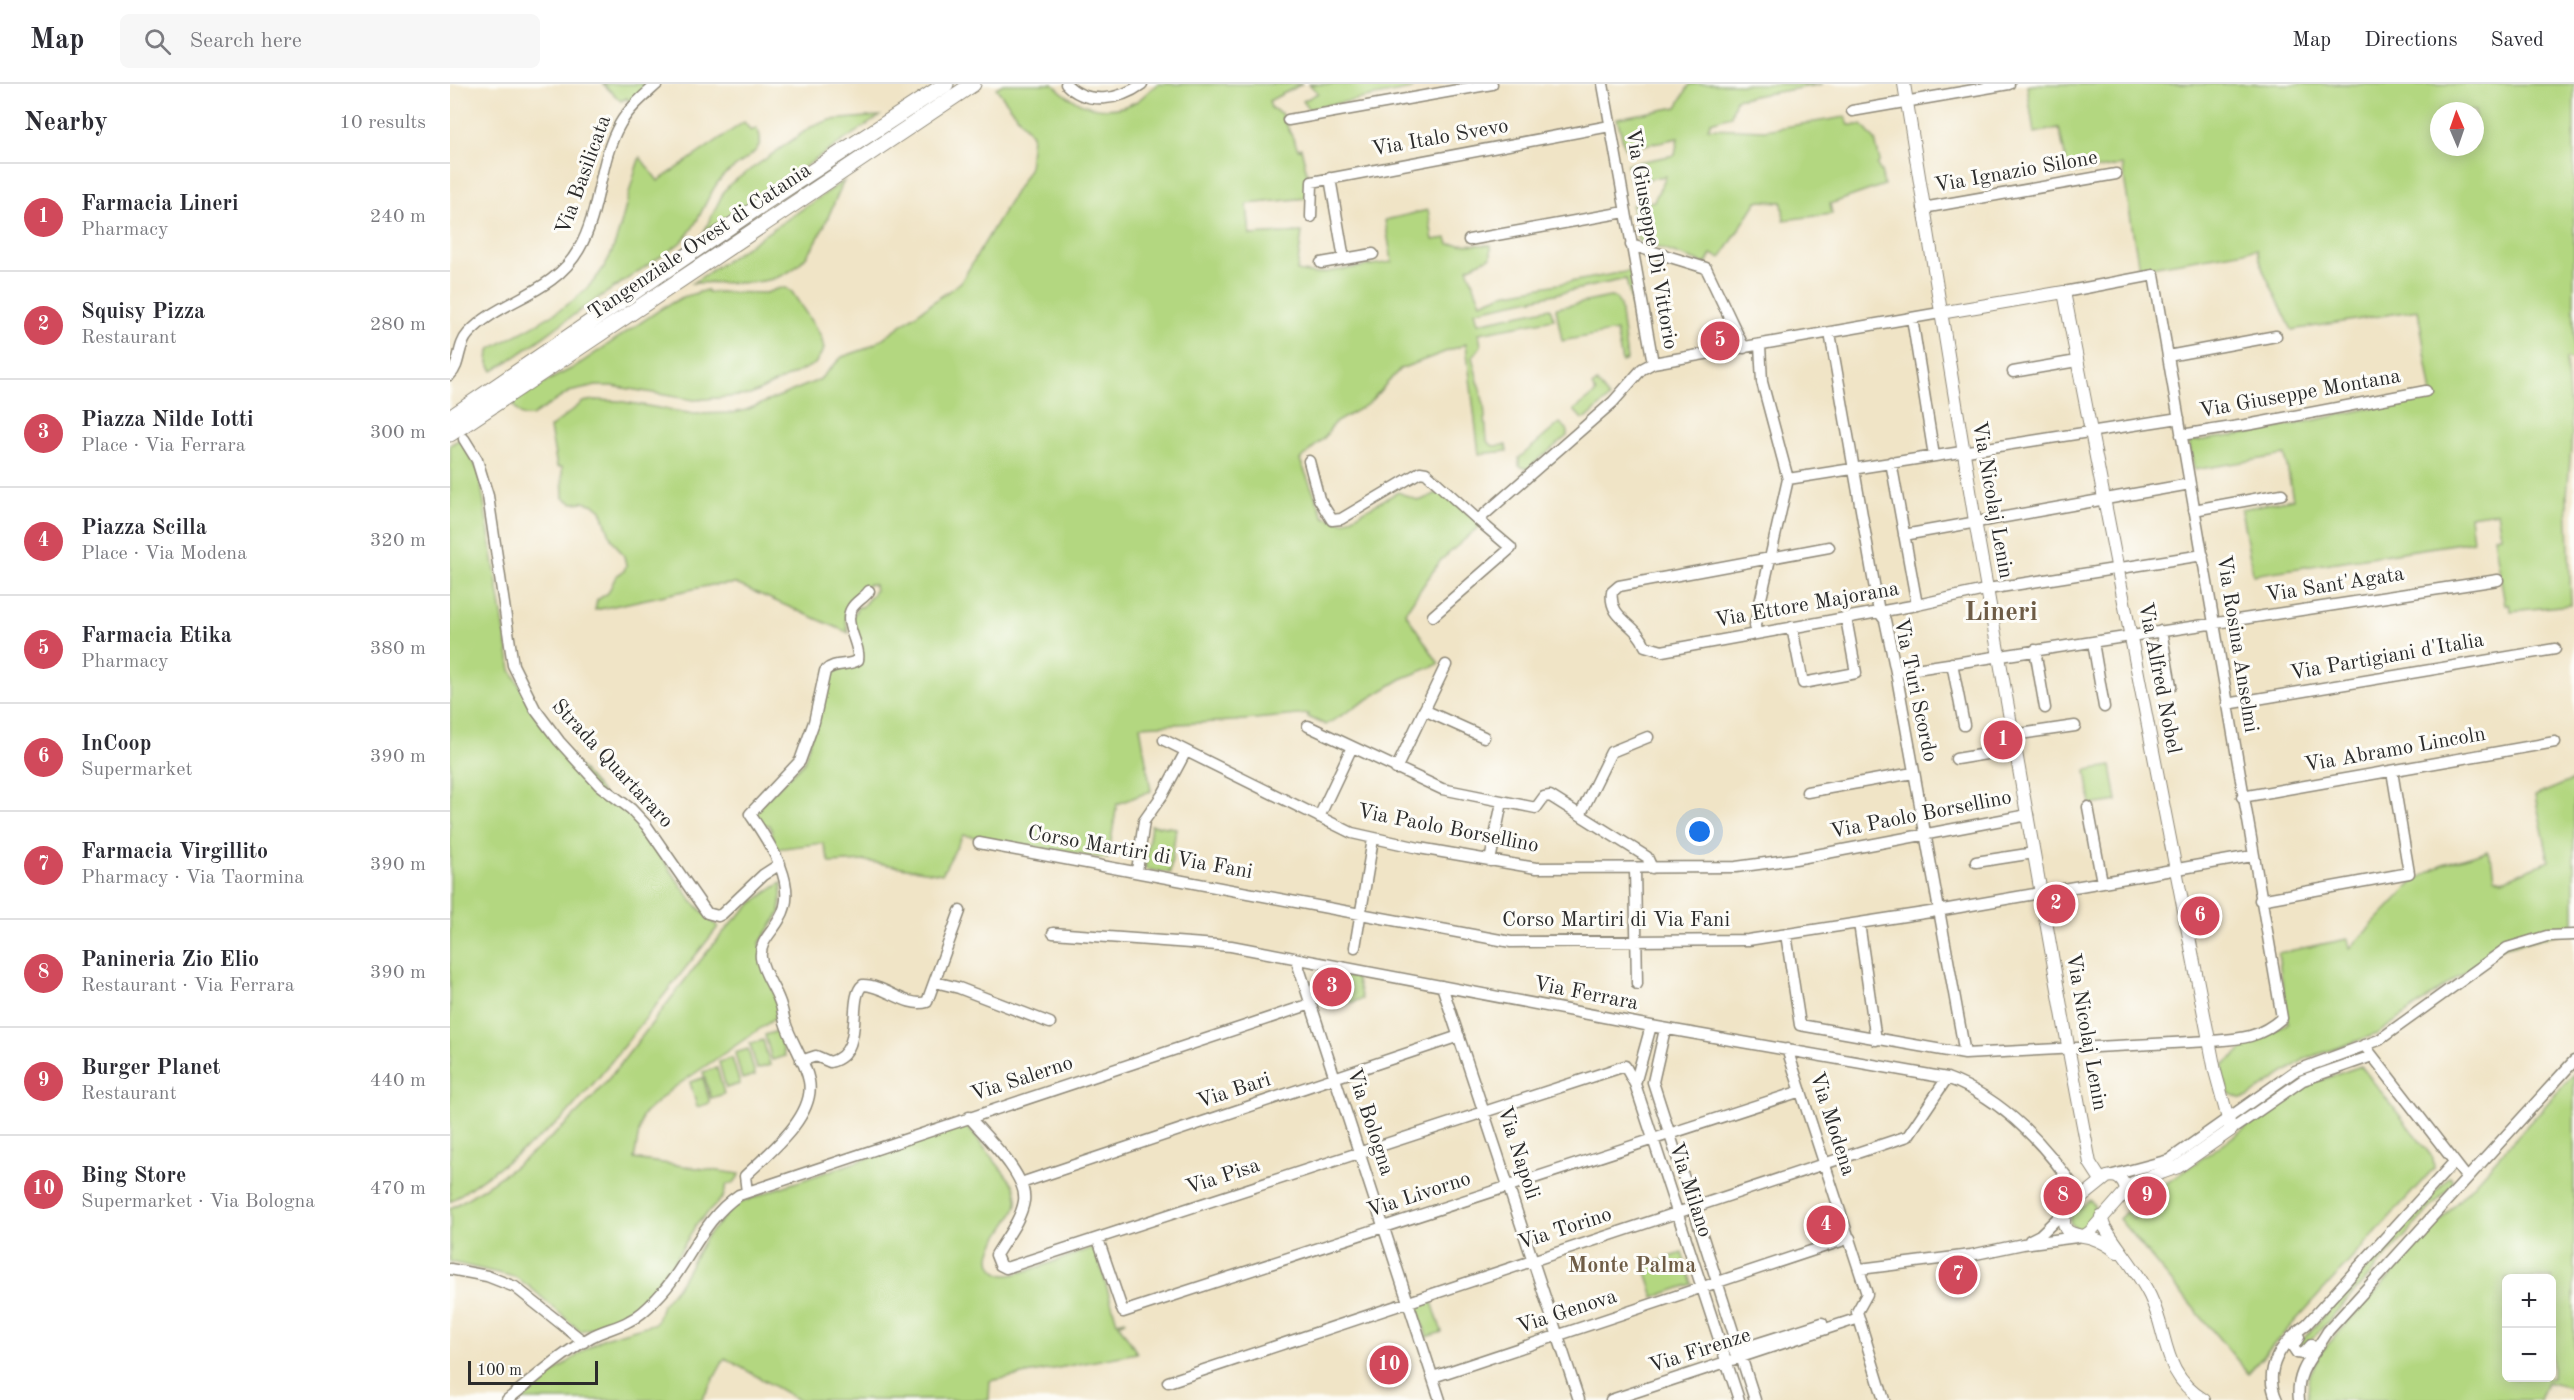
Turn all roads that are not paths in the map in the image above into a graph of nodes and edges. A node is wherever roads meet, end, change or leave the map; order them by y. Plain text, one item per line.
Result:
1 (657, 84) edge
2 (946, 84) edge
3 (973, 84) edge
4 (1066, 84) edge
5 (1142, 84) edge
6 (1492, 84) edge
7 (1603, 84) edge
8 (1904, 84) edge
9 (2009, 84) edge
10 (1907, 102) junction
11 (1852, 111) dead end
12 (1288, 120) dead end
13 (1610, 126) junction
14 (2116, 174) dead end
15 (1330, 178) junction
16 (1923, 208) junction
17 (1625, 212) junction
18 (1311, 217) dead end
19 (1469, 240) dead end
20 (1631, 244) junction
21 (1373, 254) dead end
22 (1344, 259) junction
23 (1322, 263) dead end
24 (2064, 292) junction
25 (1941, 313) junction
26 (1912, 318) junction
27 (1830, 333) junction
28 (2276, 336) dead end
29 (1760, 345) junction
30 (1744, 348) junction
31 (455, 353) edge
32 (2168, 356) junction
33 (2077, 361) junction
34 (1653, 363) junction
35 (2013, 372) dead end
36 (450, 375) edge
37 (2426, 391) dead end
38 (450, 418) edge
39 (2179, 418) junction
40 (2091, 432) junction
41 (2181, 435) junction
42 (457, 436) edge
43 (1964, 451) junction
44 (1934, 456) junction
45 (1309, 461) dead end
46 (1891, 462) junction
47 (1853, 468) junction
48 (1788, 479) junction
49 (2190, 484) junction
50 (2282, 494) dead end
51 (2104, 499) junction
52 (2194, 510) junction
53 (1478, 520) junction
54 (1975, 521) junction
55 (1904, 535) junction
56 (1829, 547) dead end
57 (2203, 555) junction
58 (1769, 558) junction
59 (2117, 569) junction
60 (2498, 580) dead end
61 (869, 591) dead end
62 (1987, 591) junction
63 (1917, 605) junction
64 (1879, 612) junction
65 (1433, 616) dead end
66 (1846, 618) junction
67 (2214, 623) junction
68 (1792, 627) junction
69 (2161, 631) junction
70 (1756, 634) junction
71 (2131, 636) junction
72 (2093, 642) junction
73 (2554, 649) dead end
74 (2035, 650) junction
75 (1999, 656) junction
76 (1952, 663) junction
77 (1446, 665) dead end
78 (1896, 672) junction
79 (2171, 686) dead end
80 (2227, 704) junction
81 (2104, 707) dead end
82 (2045, 708) dead end
83 (1424, 710) junction
84 (1964, 725) dead end
85 (1308, 726) dead end
86 (2074, 726) dead end
87 (2013, 735) junction
88 (1484, 736) dead end
89 (1648, 737) dead end
90 (1164, 740) dead end
91 (2555, 742) dead end
92 (1352, 747) junction
93 (2016, 749) junction
94 (1186, 751) junction
95 (1956, 759) dead end
96 (1396, 769) junction
97 (2392, 771) junction
98 (1913, 773) junction
99 (1807, 792) dead end
100 (2242, 796) junction
101 (1502, 802) junction
102 (2088, 807) dead end
103 (1580, 815) junction
104 (2028, 815) junction
105 (1319, 817) junction
106 (1924, 834) junction
107 (1373, 838) junction
108 (979, 843) dead end
109 (2034, 853) junction
110 (2252, 856) junction
111 (1490, 861) junction
112 (1976, 862) dead end
113 (780, 864) junction
114 (1635, 867) junction
115 (1652, 868) junction
116 (2176, 869) junction
117 (1137, 871) junction
118 (2102, 882) junction
119 (2042, 892) junction
120 (2260, 900) junction
121 (960, 911) dead end
122 (1937, 911) junction
123 (1360, 914) junction
124 (1859, 923) junction
125 (1053, 933) dead end
126 (1786, 934) junction
127 (2574, 935) edge
128 (1636, 939) junction
129 (1355, 947) dead end
130 (1296, 959) junction
131 (935, 982) junction
132 (1637, 984) dead end
133 (1442, 986) junction
134 (1311, 1004) junction
135 (1050, 1023) dead end
136 (1651, 1026) junction
137 (1665, 1029) junction
138 (1459, 1036) junction
139 (1876, 1040) junction
140 (2210, 1041) junction
141 (2364, 1045) junction
142 (2068, 1048) junction
143 (1787, 1049) junction
144 (1965, 1054) junction
145 (2372, 1056) junction
146 (801, 1061) junction
147 (2574, 1061) edge
148 (1625, 1066) joint
149 (1335, 1078) junction
150 (1947, 1078) junction
151 (1635, 1084) junction
152 (1801, 1091) junction
153 (1484, 1112) junction
154 (969, 1117) junction
155 (2230, 1124) junction
156 (1670, 1133) junction
157 (1653, 1139) junction
158 (1359, 1153) junction
159 (2454, 1162) junction
160 (1825, 1163) junction
161 (2107, 1178) junction
162 (2467, 1178) junction
163 (1021, 1183) junction
164 (1509, 1186) junction
165 (2126, 1190) junction
166 (747, 1192) junction
167 (2081, 1197) junction
168 (1694, 1207) junction
169 (2066, 1210) junction
170 (1677, 1212) junction
171 (2101, 1217) junction
172 (1384, 1227) junction
173 (2080, 1236) junction
174 (1850, 1238) junction
175 (1098, 1239) junction
176 (2023, 1244) junction
177 (1533, 1260) junction
178 (2128, 1263) junction
179 (450, 1269) edge
180 (1860, 1269) junction
181 (1718, 1283) junction
182 (1702, 1288) junction
183 (1408, 1302) junction
184 (1858, 1315) junction
185 (2307, 1324) junction
186 (2328, 1331) junction
187 (1558, 1336) junction
188 (1791, 1337) junction
189 (584, 1342) junction
190 (1741, 1354) junction
191 (1726, 1358) junction
192 (1433, 1377) junction
193 (1168, 1382) dead end
194 (507, 1400) edge
195 (1440, 1400) edge
196 (1579, 1400) edge
197 (1611, 1400) edge
198 (1739, 1400) edge
199 (1755, 1400) edge
200 (1884, 1400) edge
201 (2204, 1400) edge
202 (2277, 1400) edge
203 (2299, 1400) edge

1 - 31 street, Via Basilicata
2 - 38 highway, Tangenziale Ovest di Catania
3 - 42 highway, Tangenziale Ovest di Catania
4 - 5 street
6 - 12 street
7 - 13 street, Via Giuseppe Di Vittorio
8 - 10 main road, Via Nicolaj Lenin
9 - 10 street
10 - 11 street
10 - 16 main road, Via Nicolaj Lenin
13 - 15 street, Via Italo Svevo
13 - 17 street, Via Giuseppe Di Vittorio
14 - 16 street, Via Ignazio Silone
15 - 18 street, Via Italo Svevo
15 - 22 street
16 - 25 main road, Via Nicolaj Lenin
17 - 19 street
17 - 20 street, Via Giuseppe Di Vittorio
20 - 30 street
20 - 34 street, Via Giuseppe Di Vittorio
21 - 22 street
22 - 23 street
24 - 25 main road
24 - 32 street, Via Rosina Anselmi
24 - 33 main road, Via Alfred Nobel
25 - 26 street, Via Giuseppe Di Vittorio
25 - 43 main road, Via Nicolaj Lenin
26 - 27 street, Via Giuseppe Di Vittorio
26 - 44 street
27 - 29 street, Via Giuseppe Di Vittorio
27 - 47 street, Via Turi Scordo
28 - 32 street
29 - 30 street, Via Giuseppe Di Vittorio
29 - 48 street
30 - 34 street, Via Giuseppe Di Vittorio
31 - 36 street, Via Basilicata
32 - 39 street, Via Rosina Anselmi
33 - 35 street
33 - 40 main road, Via Alfred Nobel
34 - 53 street
37 - 41 street, Via Giuseppe Montana
39 - 40 street
39 - 41 street, Via Rosina Anselmi
40 - 43 street
40 - 51 main road, Via Alfred Nobel
41 - 49 street, Via Rosina Anselmi
42 - 113 street, Strada Quartararo
43 - 44 street
43 - 54 main road, Via Nicolaj Lenin
44 - 46 street
45 - 53 street
46 - 47 street
46 - 55 street
47 - 48 street
47 - 64 street, Via Turi Scordo
48 - 58 street
49 - 51 street
49 - 52 street, Via Rosina Anselmi
50 - 52 street
51 - 54 street
51 - 59 main road, Via Alfred Nobel
52 - 57 street, Via Rosina Anselmi
53 - 65 street
54 - 55 street
54 - 62 main road, Via Nicolaj Lenin
55 - 63 street
56 - 58 street
57 - 59 street, Via Ettore Majorana
57 - 67 street, Via Rosina Anselmi
58 - 70 street
58 - 70 street, Via Ettore Majorana
59 - 62 street, Via Ettore Majorana
59 - 71 main road, Via Alfred Nobel
60 - 67 street, Via Sant'Agata
61 - 113 street
62 - 63 street, Via Ettore Majorana
62 - 75 main road, Via Nicolaj Lenin
63 - 64 street, Via Ettore Majorana
64 - 66 street, Via Ettore Majorana
64 - 78 street, Via Turi Scordo
66 - 68 street, Via Ettore Majorana
66 - 68 street
67 - 69 street, Via Sant'Agata
67 - 80 street, Via Rosina Anselmi
68 - 70 street, Via Ettore Majorana
69 - 71 street, Via Sant'Agata
69 - 79 street
71 - 72 street, Via Sant'Agata
71 - 116 main road, Via Alfred Nobel
72 - 74 street, Via Sant'Agata
72 - 81 street
73 - 80 street, Via Partigiani d'Italia
74 - 75 street, Via Sant'Agata
74 - 82 street
75 - 76 street, Via Sant'Agata
75 - 87 main road, Via Nicolaj Lenin
76 - 78 street, Via Sant'Agata
76 - 84 street
77 - 83 street
78 - 98 street, Via Turi Scordo
80 - 100 street, Via Rosina Anselmi
83 - 88 street
83 - 96 street
85 - 92 street
86 - 87 street
87 - 93 main road, Via Nicolaj Lenin
89 - 103 street
90 - 94 street, Via Paolo Borsellino
91 - 97 street, Via Abramo Lincoln
92 - 96 street
92 - 105 street
93 - 95 street
93 - 104 main road, Via Nicolaj Lenin
94 - 105 street, Via Paolo Borsellino
94 - 117 street
96 - 101 street
97 - 100 street, Via Abramo Lincoln
97 - 120 street
98 - 99 street
98 - 106 street, Via Turi Scordo
100 - 110 street, Via Rosina Anselmi
101 - 103 street
101 - 111 street
102 - 118 street
103 - 115 street
104 - 106 street, Via Paolo Borsellino
104 - 109 main road, Via Nicolaj Lenin
105 - 107 street, Via Paolo Borsellino
106 - 115 street, Via Paolo Borsellino
106 - 122 street, Via Turi Scordo
107 - 111 street, Via Paolo Borsellino
107 - 123 street
108 - 117 street, Corso Martiri di Via Fani
109 - 112 street
109 - 119 main road, Via Nicolaj Lenin
110 - 116 street, Corso Martiri di Via Fani
110 - 120 street, Via Rosina Anselmi
111 - 114 street, Via Paolo Borsellino
113 - 146 street
114 - 115 street, Via Paolo Borsellino
114 - 128 street
116 - 118 street, Corso Martiri di Via Fani
116 - 140 main road, Via Alfred Nobel
117 - 123 street, Corso Martiri di Via Fani
118 - 119 street, Corso Martiri di Via Fani
119 - 122 street, Corso Martiri di Via Fani
119 - 142 main road, Via Nicolaj Lenin
120 - 140 street, Via Rosina Anselmi
121 - 131 street
122 - 124 street, Corso Martiri di Via Fani
122 - 144 street, Via Turi Scordo
123 - 128 street, Corso Martiri di Via Fani
123 - 129 street
124 - 126 street, Corso Martiri di Via Fani
124 - 139 street
125 - 130 street, Via Ferrara
126 - 128 street, Corso Martiri di Via Fani
126 - 139 street
127 - 141 street
128 - 132 street
130 - 133 street, Via Ferrara
130 - 134 street, Via Bologna
131 - 135 street
131 - 146 street
133 - 136 street, Via Ferrara
133 - 138 street, Via Napoli
134 - 149 street, Via Bologna
134 - 154 street, Via Salerno
136 - 137 street, Via Ferrara
136 - 151 street
137 - 143 street, Via Ferrara
137 - 156 street, Via Milano
138 - 149 street, Via Bari
138 - 153 street, Via Napoli
139 - 144 street
140 - 142 street
140 - 155 main road, Via Alfred Nobel
141 - 145 street
141 - 155 street
142 - 144 street
142 - 161 main road, Via Nicolaj Lenin
143 - 150 street, Via Ferrara
143 - 152 street, Via Modena
145 - 155 street
145 - 159 street
146 - 166 street
147 - 162 street
148 - 151 street, Via Milano
148 - 153 street, Via Pisa
149 - 158 street, Via Bologna
149 - 163 street, Via Bari
150 - 160 street, Via Torino
150 - 167 street, Via Ferrara
151 - 157 street, Via Milano
152 - 156 street, Via Livorno
152 - 160 street, Via Modena
153 - 158 street, Via Pisa
153 - 164 street, Via Napoli
154 - 163 street
154 - 166 street, Via Salerno
155 - 161 street
155 - 165 main road
156 - 157 street, Via Livorno
156 - 168 street, Via Milano
157 - 164 street, Via Livorno
157 - 170 street, Via Milano
158 - 172 street, Via Bologna
158 - 175 street, Via Pisa
159 - 162 street
159 - 185 street
160 - 168 street, Via Torino
160 - 174 street, Via Modena
161 - 165 main road, Via Nicolaj Lenin
161 - 167 main road
162 - 186 street
163 - 175 street, Via Pisa
164 - 172 street, Via Livorno
164 - 177 street, Via Napoli
165 - 171 main road
166 - 189 street, Via Salerno
167 - 169 main road
168 - 170 street, Via Torino
168 - 181 street, Via Milano
169 - 173 main road
169 - 176 street
170 - 177 street, Via Torino
170 - 182 street, Via Milano
171 - 173 main road
171 - 178 main road
172 - 175 street, Via Livorno
172 - 183 street, Via Bologna
173 - 176 street
173 - 178 main road
174 - 180 street, Via Modena
174 - 181 street, Via Genova
176 - 180 street
177 - 183 street, Via Torino
177 - 187 street, Via Napoli
178 - 201 main road
179 - 189 street
180 - 184 street, Via Modena
181 - 182 street, Via Genova
181 - 190 street, Via Milano
182 - 187 street, Via Genova
182 - 191 street, Via Milano
183 - 192 street, Via Bologna
183 - 193 street, Via Torino
184 - 188 street
184 - 200 street
185 - 186 street
185 - 202 street
186 - 203 street
187 - 192 street, Via Genova
187 - 196 street, Via Napoli
188 - 190 street, Via Firenze
188 - 190 street, Via Firenze
189 - 194 street, Via Salerno
190 - 191 street, Via Firenze
190 - 199 street, Via Milano
191 - 197 street, Via Firenze
191 - 198 street, Via Milano
192 - 195 street, Via Bologna

